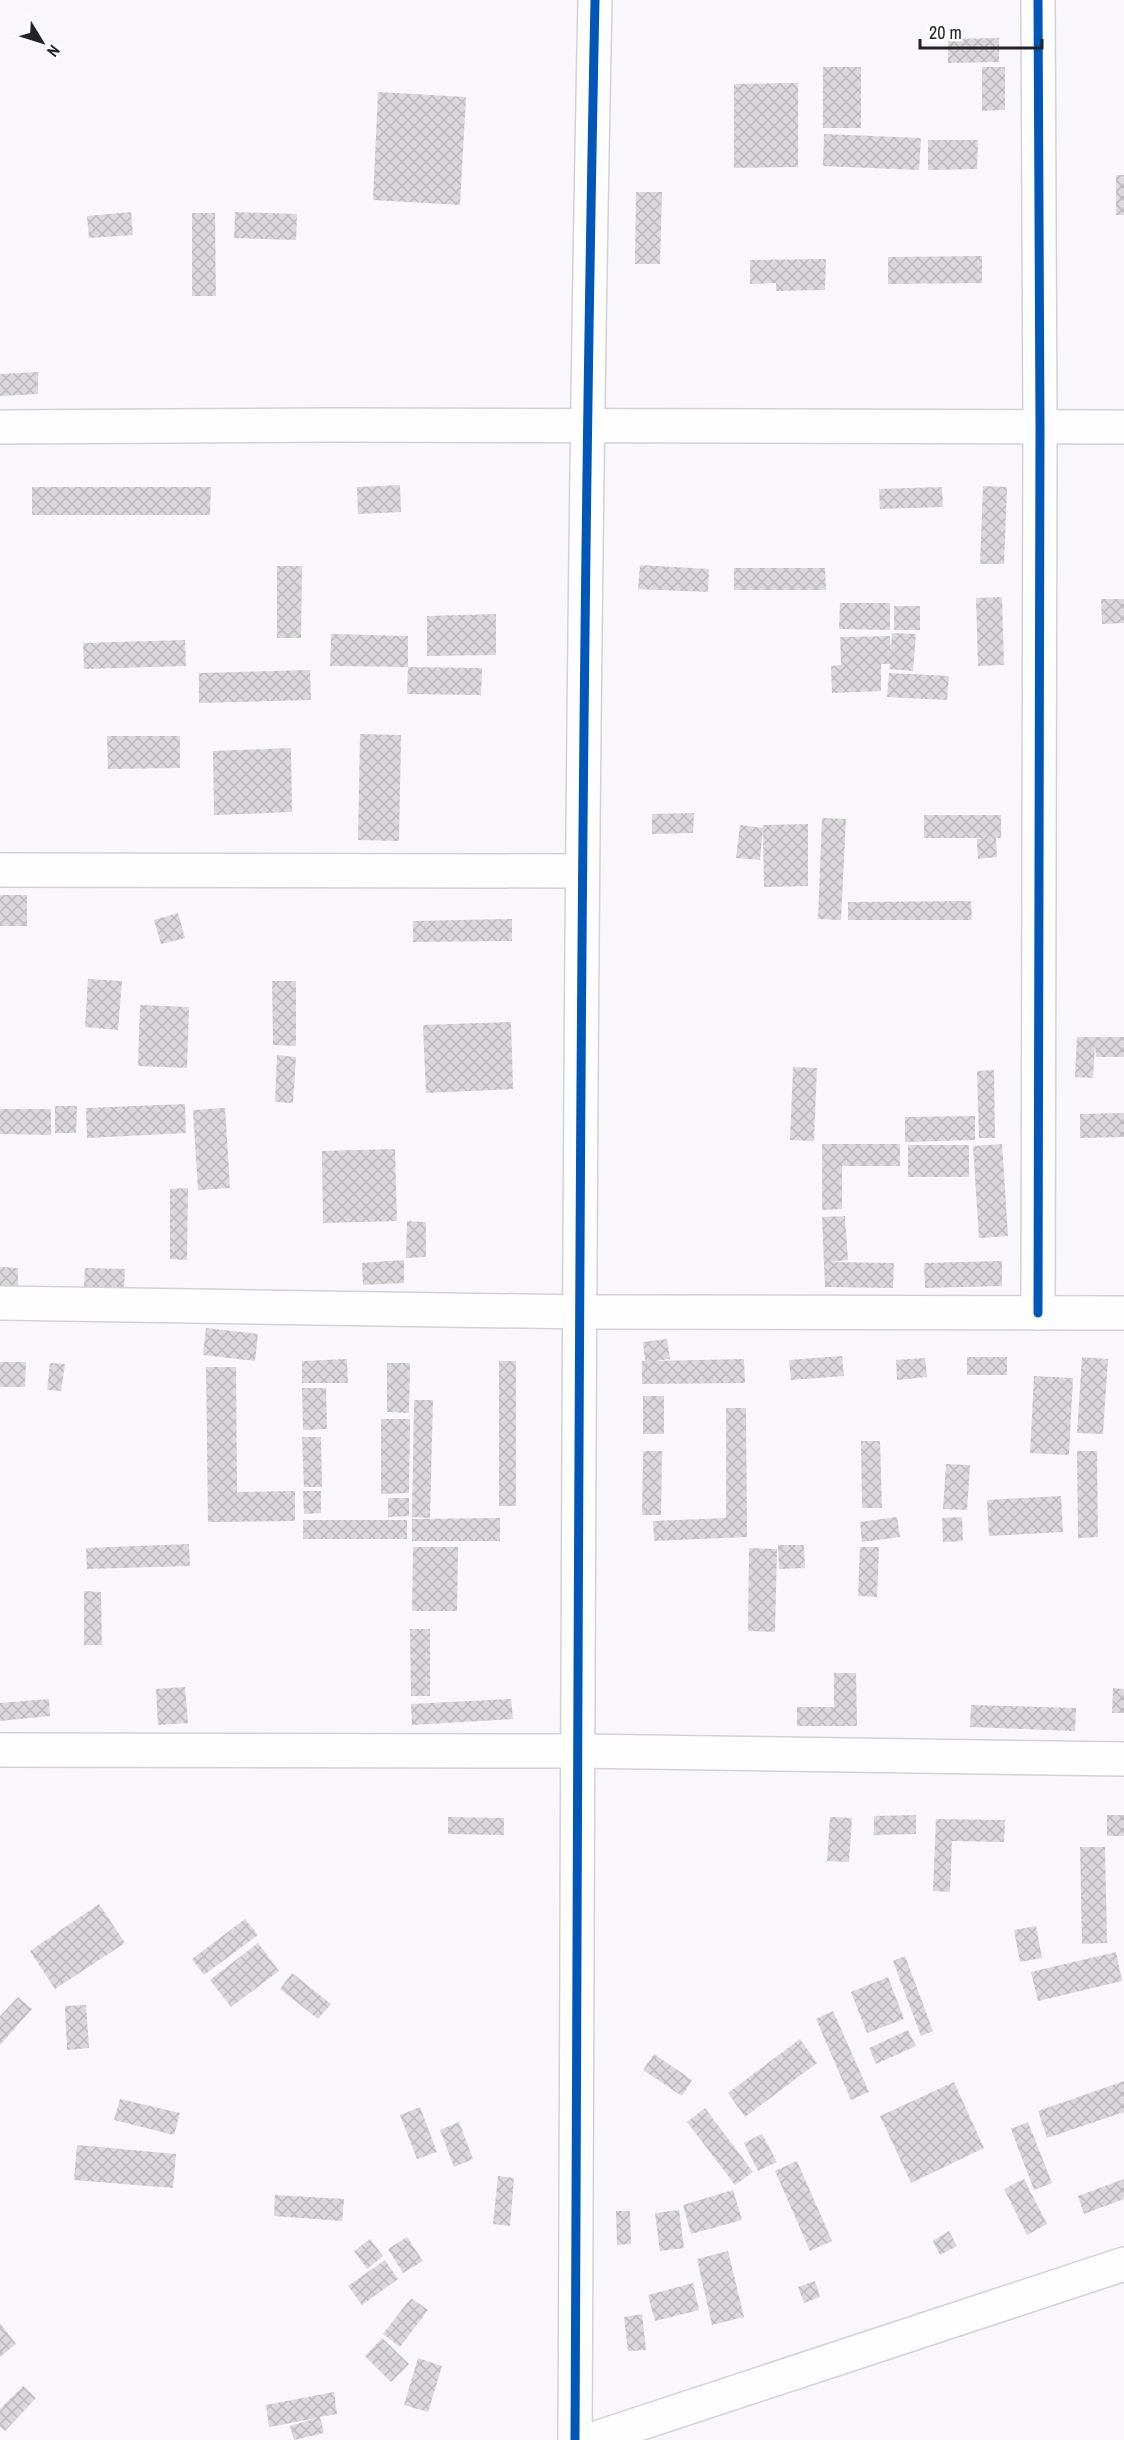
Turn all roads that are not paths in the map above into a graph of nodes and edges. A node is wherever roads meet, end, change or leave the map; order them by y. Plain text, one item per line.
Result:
1 (595, 0) edge
2 (1038, 0) edge
3 (586, 426) junction
4 (1040, 426) junction
5 (0, 427) edge
6 (1124, 427) edge
7 (0, 870) edge
8 (582, 871) junction
9 (0, 1303) edge
10 (581, 1312) junction
11 (1038, 1313) junction
12 (1124, 1313) edge
13 (0, 1750) edge
14 (579, 1750) junction
15 (1124, 1759) edge
16 (1124, 2264) edge
17 (639, 2433) edge
18 (575, 2440) edge
19 (590, 2440) edge

1 - 3 street
2 - 4 street
3 - 4 street
3 - 5 street
3 - 8 street
4 - 6 street
4 - 11 street
7 - 8 street
8 - 10 street
9 - 10 street
10 - 11 street
10 - 14 street
11 - 12 street
13 - 14 street
14 - 15 street
14 - 18 street
16 - 17 street
17 - 19 street

